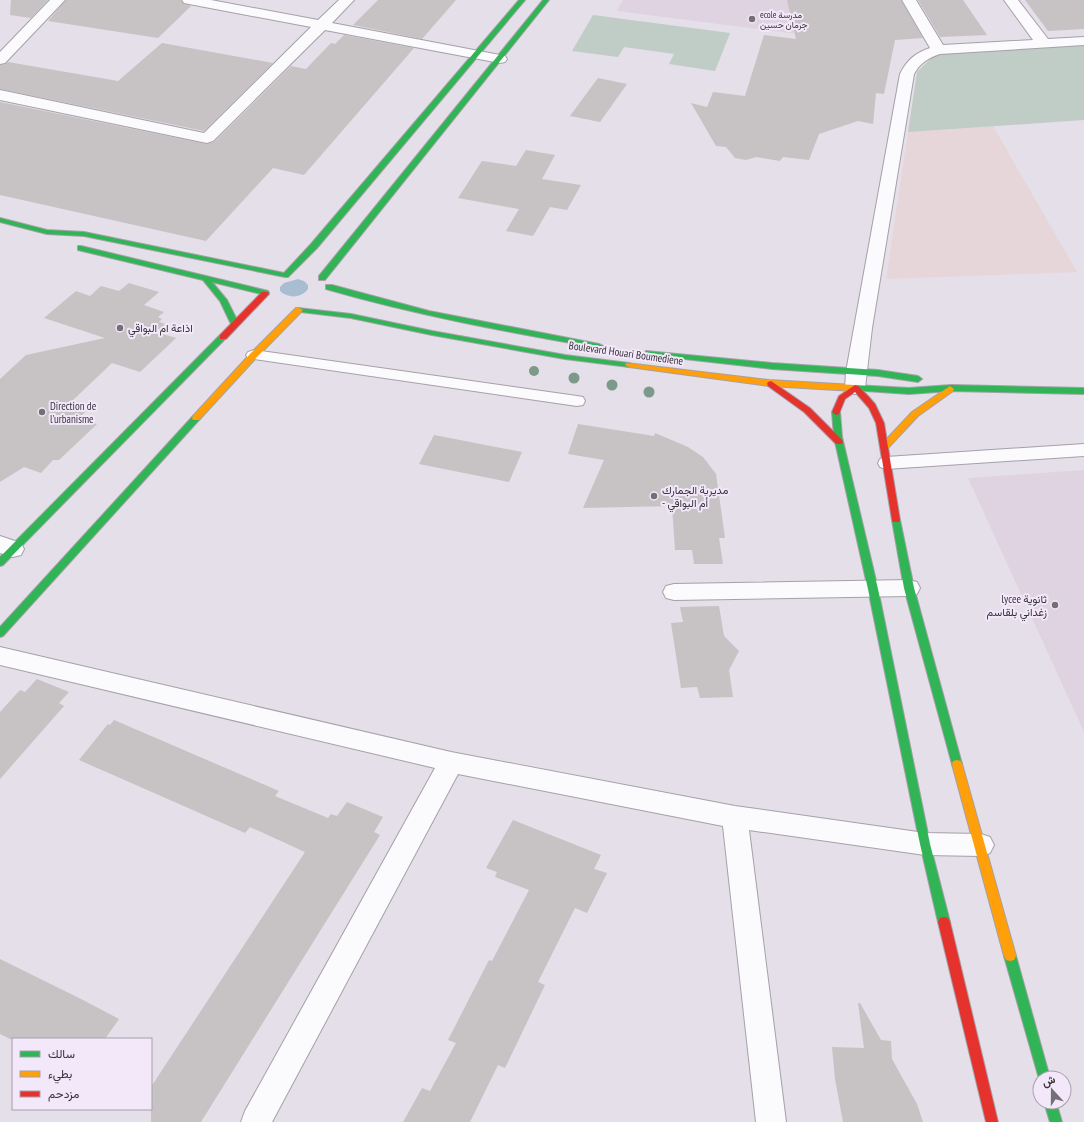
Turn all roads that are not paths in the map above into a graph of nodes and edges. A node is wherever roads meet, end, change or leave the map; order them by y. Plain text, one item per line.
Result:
1 (58, 0) edge
2 (189, 0) edge
3 (347, 0) edge
4 (522, 0) edge
5 (546, 0) edge
6 (909, 0) edge
7 (1010, 0) edge
8 (321, 24) junction
9 (1084, 41) edge
10 (1044, 44) junction
11 (939, 50) junction
12 (476, 55) junction
13 (500, 59) junction
14 (0, 60) edge
15 (0, 95) edge
16 (0, 220) edge
17 (47, 232) junction
18 (314, 246) junction
19 (295, 254) dead end
20 (267, 262) dead end
21 (245, 266) junction
22 (303, 272) dead end
23 (286, 274) junction
24 (205, 278) junction
25 (329, 287) junction
26 (267, 289) junction
27 (270, 303) dead end
28 (286, 309) dead end
29 (300, 310) junction
30 (351, 316) junction
31 (320, 322) dead end
32 (235, 324) junction
33 (291, 331) dead end
34 (608, 347) dead end
35 (260, 350) junction
36 (639, 352) dead end
37 (856, 380) junction
38 (770, 384) junction
39 (951, 388) junction
40 (1084, 390) edge
41 (577, 401) dead end
42 (839, 442) junction
43 (885, 446) junction
44 (1084, 450) edge
45 (886, 463) junction
46 (4, 552) edge
47 (909, 588) junction
48 (873, 589) junction
49 (674, 592) dead end
50 (0, 633) edge
51 (0, 656) edge
52 (451, 762) junction
53 (734, 817) junction
54 (925, 844) junction
55 (981, 845) junction
56 (1042, 1070) edge
57 (1052, 1110) edge
58 (256, 1122) edge
59 (771, 1122) edge
60 (992, 1122) edge
61 (1056, 1122) edge

1 - 14 street
2 - 8 street
3 - 8 street
4 - 12 main road
5 - 13 main road
6 - 11 street
7 - 10 street
8 - 12 street
8 - 15 street
9 - 10 street
10 - 11 street
11 - 37 street
12 - 13 street
12 - 18 main road
13 - 25 main road
16 - 17 main road
17 - 21 main road
17 - 24 main road
18 - 19 main road
18 - 23 main road
20 - 21 main road
21 - 23 main road
22 - 23 main road
23 - 26 main road
24 - 26 main road
24 - 32 main road
25 - 29 main road
25 - 34 main road, Boulevard Houari Boumediene
26 - 27 main road
26 - 32 main road
28 - 29 main road, Boulevard Houari Boumediene
29 - 30 main road, Boulevard Houari Boumediene
29 - 35 main road
30 - 31 main road
30 - 38 main road, Boulevard Houari Boumediene
32 - 46 main road
33 - 35 main road
35 - 41 lane
35 - 50 main road
36 - 37 main road, Boulevard Houari Boumediene
37 - 38 main road, Boulevard Houari Boumediene
37 - 39 main road, Boulevard Houari Boumediene
37 - 39 main road, Boulevard Houari Boumediene
37 - 42 main road
37 - 43 main road
38 - 42 main road
39 - 40 main road, Boulevard Houari Boumediene
39 - 43 main road
42 - 48 main road
43 - 45 main road
44 - 45 lane
45 - 47 main road
47 - 48 street
47 - 55 main road
48 - 49 street
48 - 54 main road
51 - 52 street
52 - 53 street
52 - 58 street
53 - 54 street
53 - 59 street
54 - 55 street
54 - 60 main road
55 - 56 main road
57 - 61 main road

